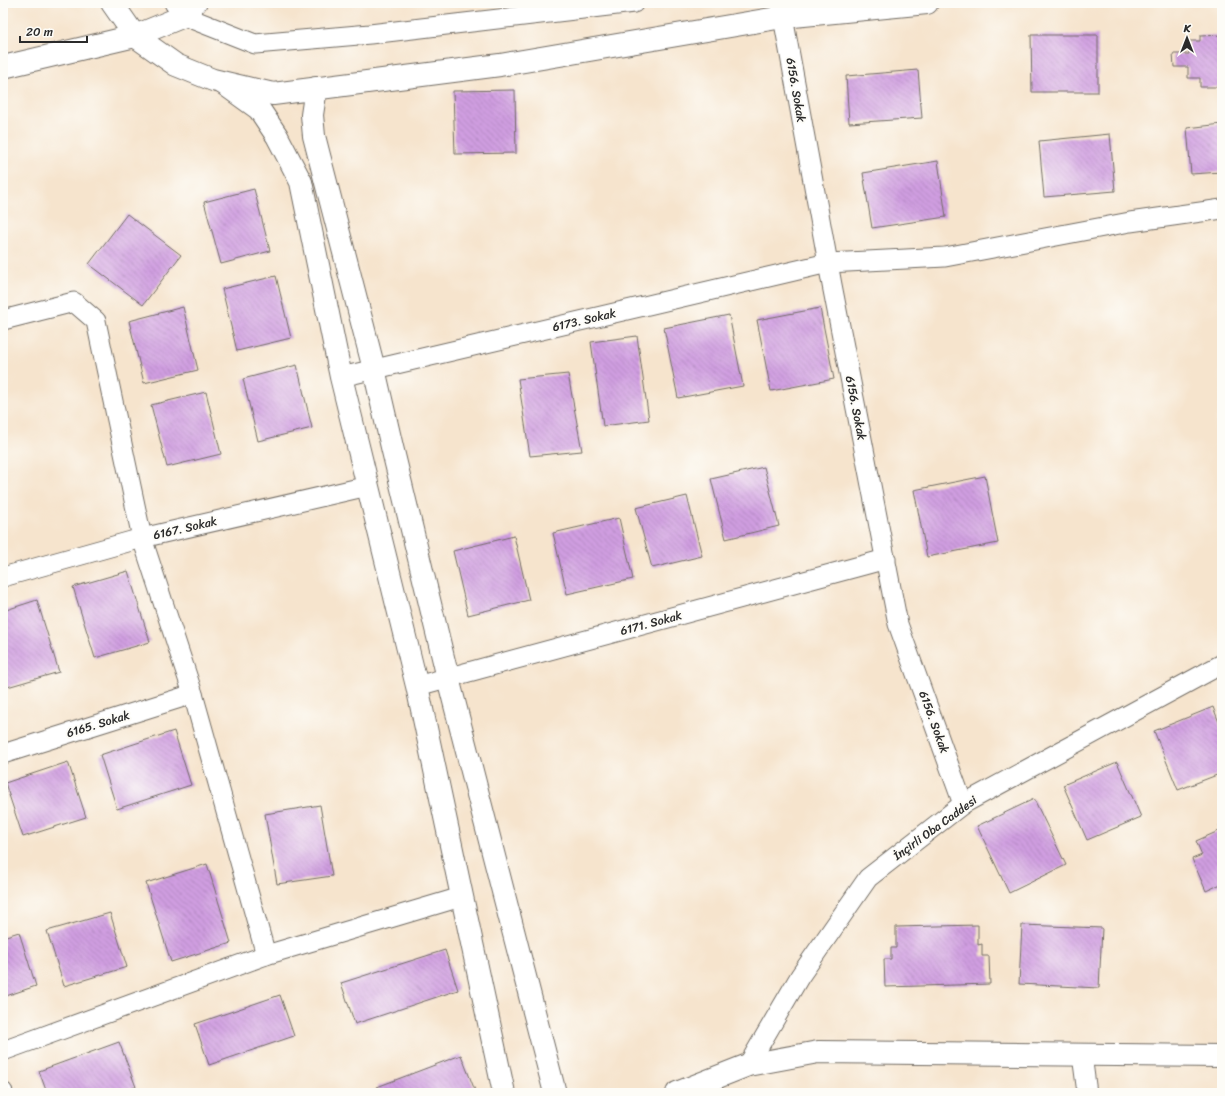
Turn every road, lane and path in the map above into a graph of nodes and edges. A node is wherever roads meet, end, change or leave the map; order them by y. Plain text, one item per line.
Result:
1 (112, 3) edge
2 (634, 3) edge
3 (927, 3) edge
4 (185, 7) edge
5 (782, 10) edge
6 (135, 36) junction
7 (3, 67) edge
8 (223, 82) junction
9 (316, 88) junction
10 (1222, 209) edge
11 (828, 264) junction
12 (3, 320) edge
13 (374, 369) junction
14 (340, 377) junction
15 (368, 486) junction
16 (142, 538) junction
17 (886, 559) junction
18 (3, 577) edge
19 (1221, 667) edge
20 (448, 678) junction
21 (417, 686) junction
22 (193, 694) junction
23 (3, 754) edge
24 (963, 804) junction
25 (461, 897) junction
26 (266, 955) junction
27 (3, 1051) edge
28 (1082, 1055) junction
29 (1222, 1056) edge
30 (748, 1065) junction
31 (504, 1093) edge
32 (555, 1093) edge
33 (677, 1093) edge
34 (1087, 1093) edge

1 - 6 street
2 - 4 street
3 - 5 street
4 - 6 street
5 - 9 street
5 - 11 street, 6156. Sokak
6 - 7 street
6 - 8 street
8 - 9 street
8 - 14 street
9 - 13 street
10 - 11 street, 6173. Sokak
11 - 13 street, 6173. Sokak
11 - 17 street, 6156. Sokak
12 - 16 street
13 - 14 street, 6173. Sokak
13 - 20 street
14 - 15 street
15 - 16 street, 6167. Sokak
15 - 21 street
16 - 18 street, 6167. Sokak
16 - 22 street
17 - 20 street, 6171. Sokak
17 - 24 street, 6156. Sokak
19 - 24 street, İnçirli Oba Caddesi
20 - 21 street, 6171. Sokak
20 - 32 street
21 - 25 street
22 - 23 street, 6165. Sokak
22 - 26 street
24 - 30 street, İnçirli Oba Caddesi
25 - 26 street
25 - 31 street
26 - 27 street
28 - 29 street
28 - 30 street
28 - 34 street
30 - 33 street

